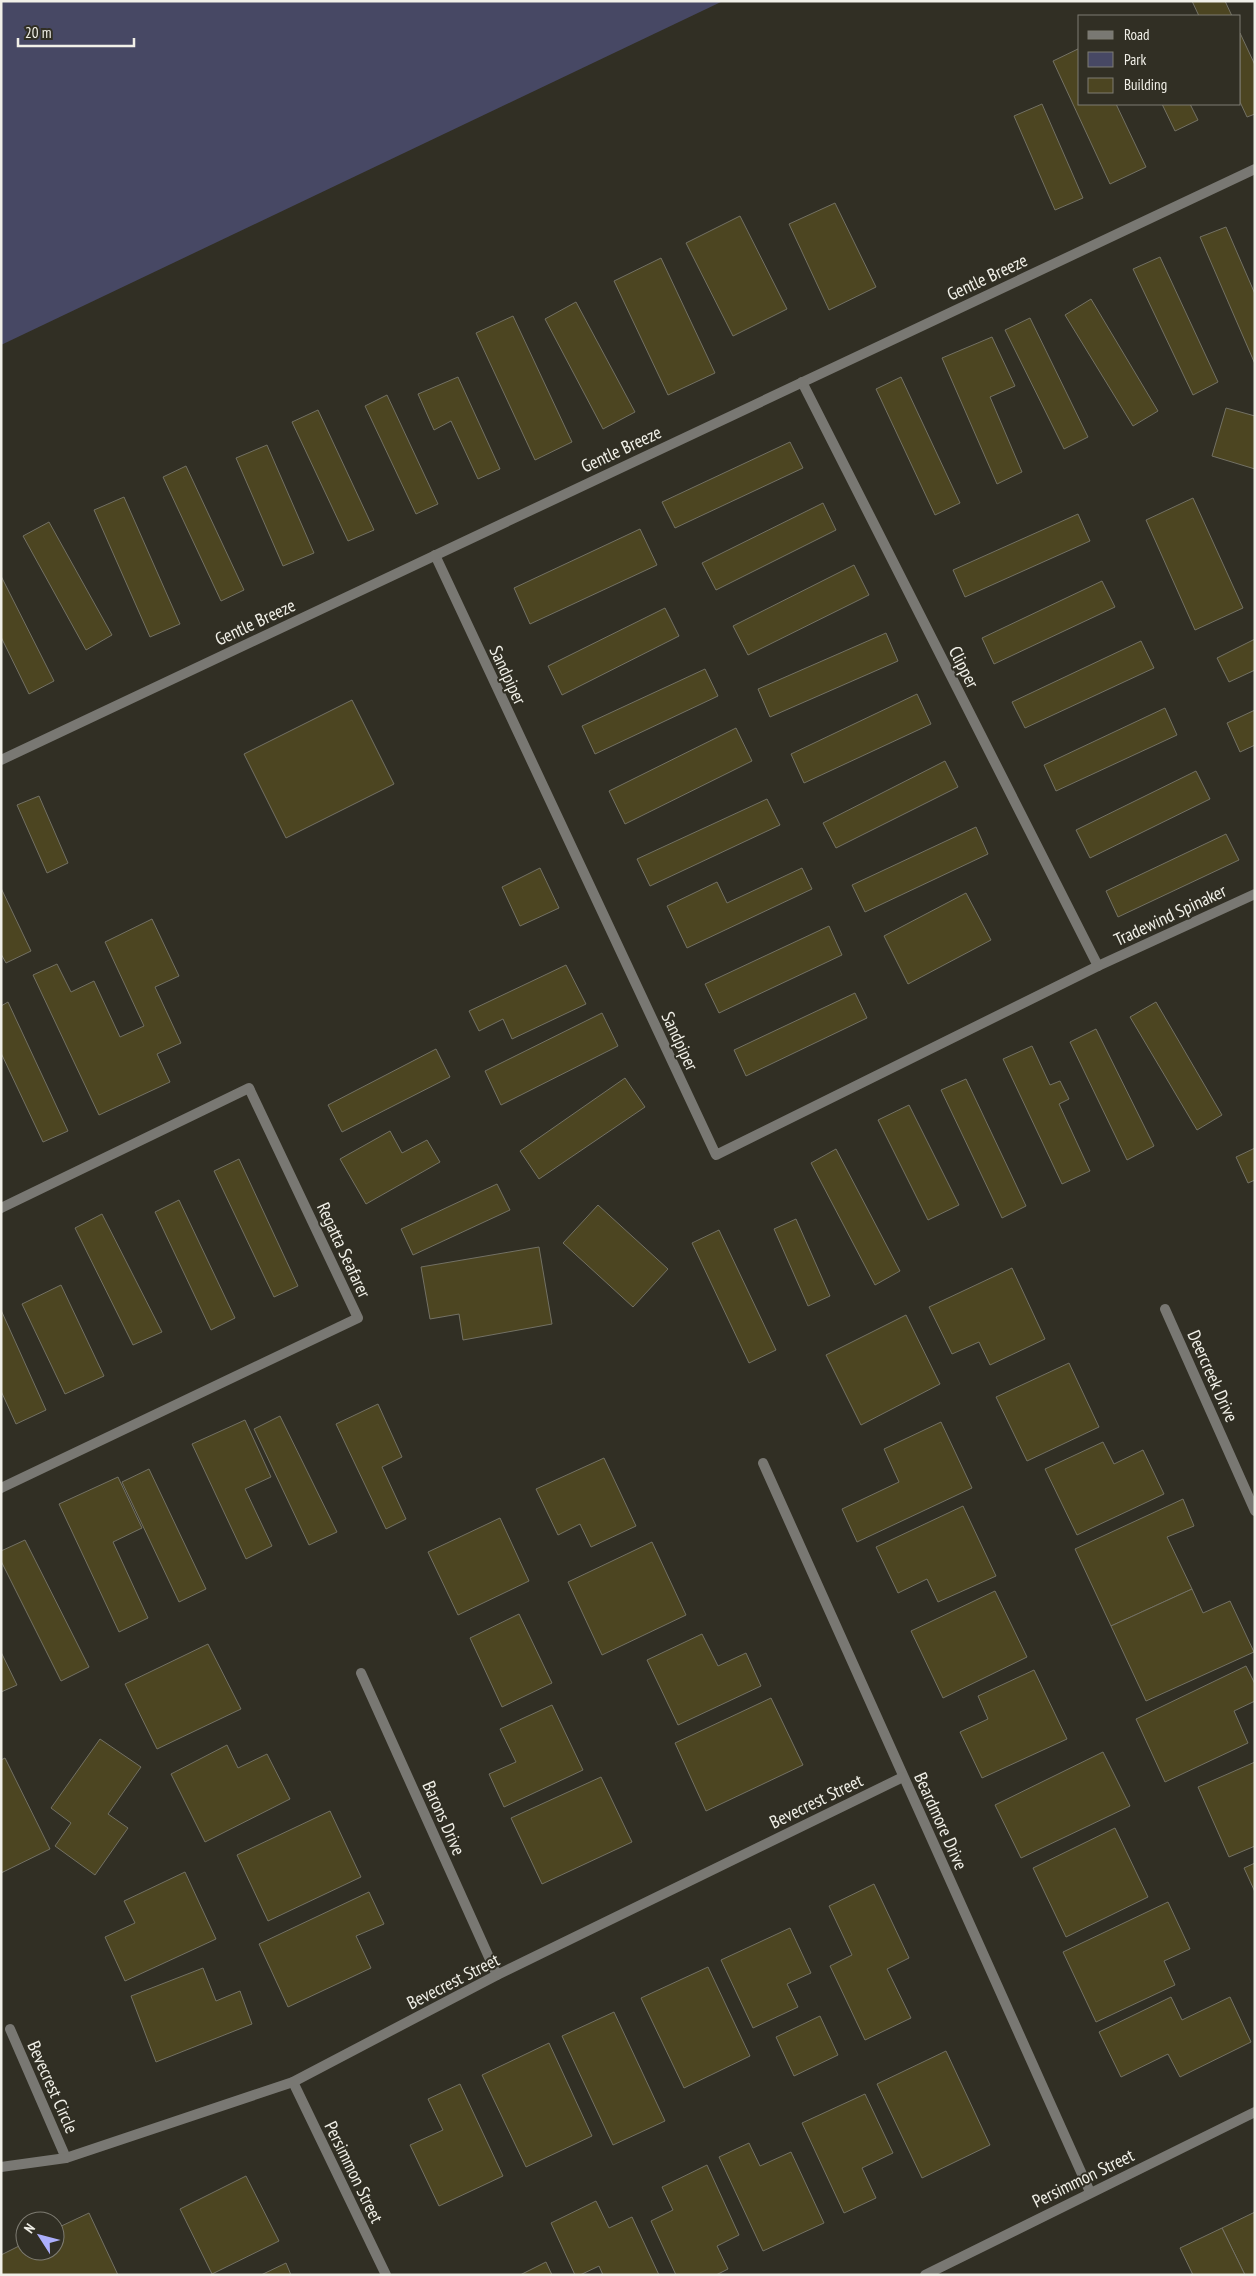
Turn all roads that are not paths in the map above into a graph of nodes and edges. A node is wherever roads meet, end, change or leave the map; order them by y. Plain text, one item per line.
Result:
1 (1255, 168) edge
2 (802, 382) junction
3 (434, 555) junction
4 (1, 760) edge
5 (1255, 894) edge
6 (1098, 966) junction
7 (1, 1208) edge
8 (1165, 1309) dead end
9 (763, 1463) dead end
10 (1, 1488) edge
11 (1255, 1511) edge
12 (361, 1674) dead end
13 (903, 1776) junction
14 (497, 1975) junction
15 (10, 2029) dead end
16 (293, 2082) junction
17 (1255, 2112) edge
18 (66, 2158) junction
19 (1, 2167) edge
20 (1090, 2192) junction
21 (386, 2275) edge
22 (925, 2275) edge

1 - 2 street, Gentle Breeze
2 - 3 street, Gentle Breeze
2 - 6 street, Clipper
3 - 4 street, Gentle Breeze
3 - 6 street, Sandpiper
5 - 6 street, Tradewind Spinaker
7 - 10 street, Regatta Seafarer
8 - 11 street, Deercreek Drive
9 - 13 street, Beardmore Drive
12 - 14 street, Barons Drive
13 - 14 street, Bevecrest Street
13 - 20 street, Beardmore Drive
14 - 16 street, Bevecrest Street
15 - 18 street, Bevecrest Circle
16 - 18 street, Bevecrest Street
16 - 21 street, Persimmon Street
17 - 20 street, Persimmon Street
18 - 19 street, Bevecrest Street
20 - 22 street, Persimmon Street

